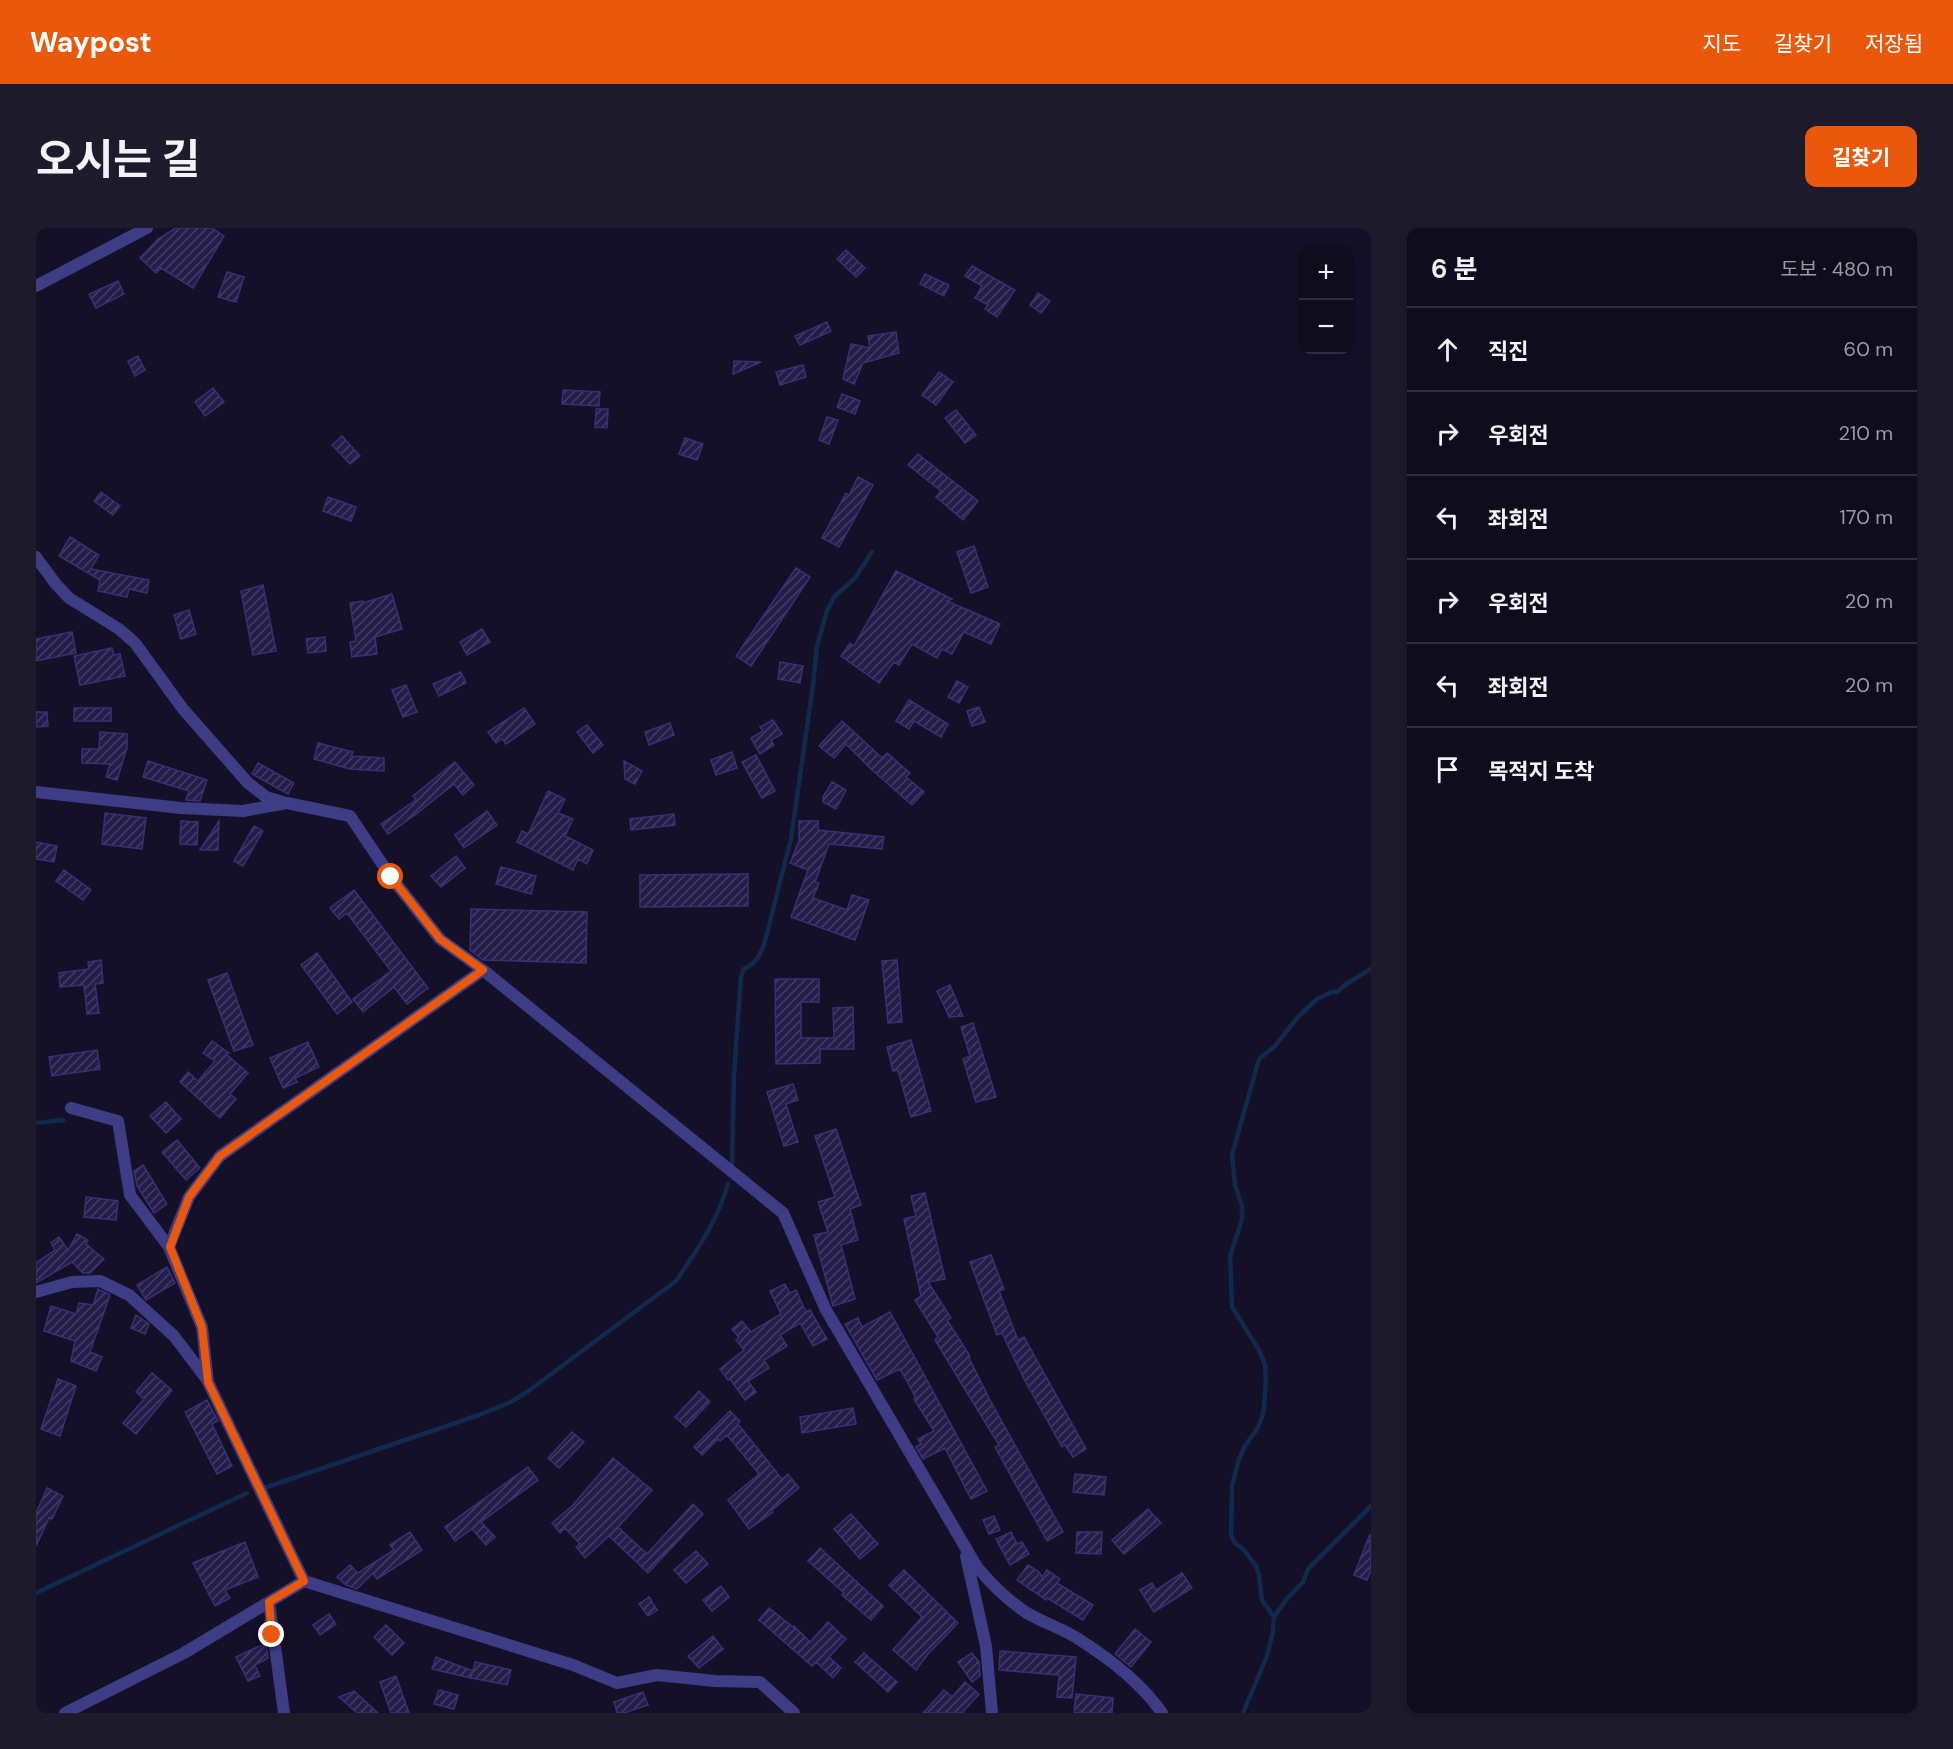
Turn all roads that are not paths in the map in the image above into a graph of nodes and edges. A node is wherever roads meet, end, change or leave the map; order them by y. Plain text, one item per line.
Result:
1 (147, 228) edge
2 (36, 286) edge
3 (36, 557) edge
4 (36, 792) edge
5 (287, 803) junction
6 (483, 970) junction
7 (71, 1108) dead end
8 (170, 1247) junction
9 (36, 1292) edge
10 (208, 1382) junction
11 (963, 1544) junction
12 (304, 1581) junction
13 (269, 1602) junction
14 (65, 1713) edge
15 (284, 1713) edge
16 (794, 1713) edge
17 (992, 1713) edge
18 (1162, 1713) edge

1 - 2 street
3 - 5 street
4 - 5 street
5 - 6 street
6 - 8 street
6 - 11 street
7 - 8 street
8 - 10 street
9 - 10 street
10 - 12 street
11 - 17 street
11 - 18 street
12 - 13 street
12 - 16 street
13 - 14 street
13 - 15 street

